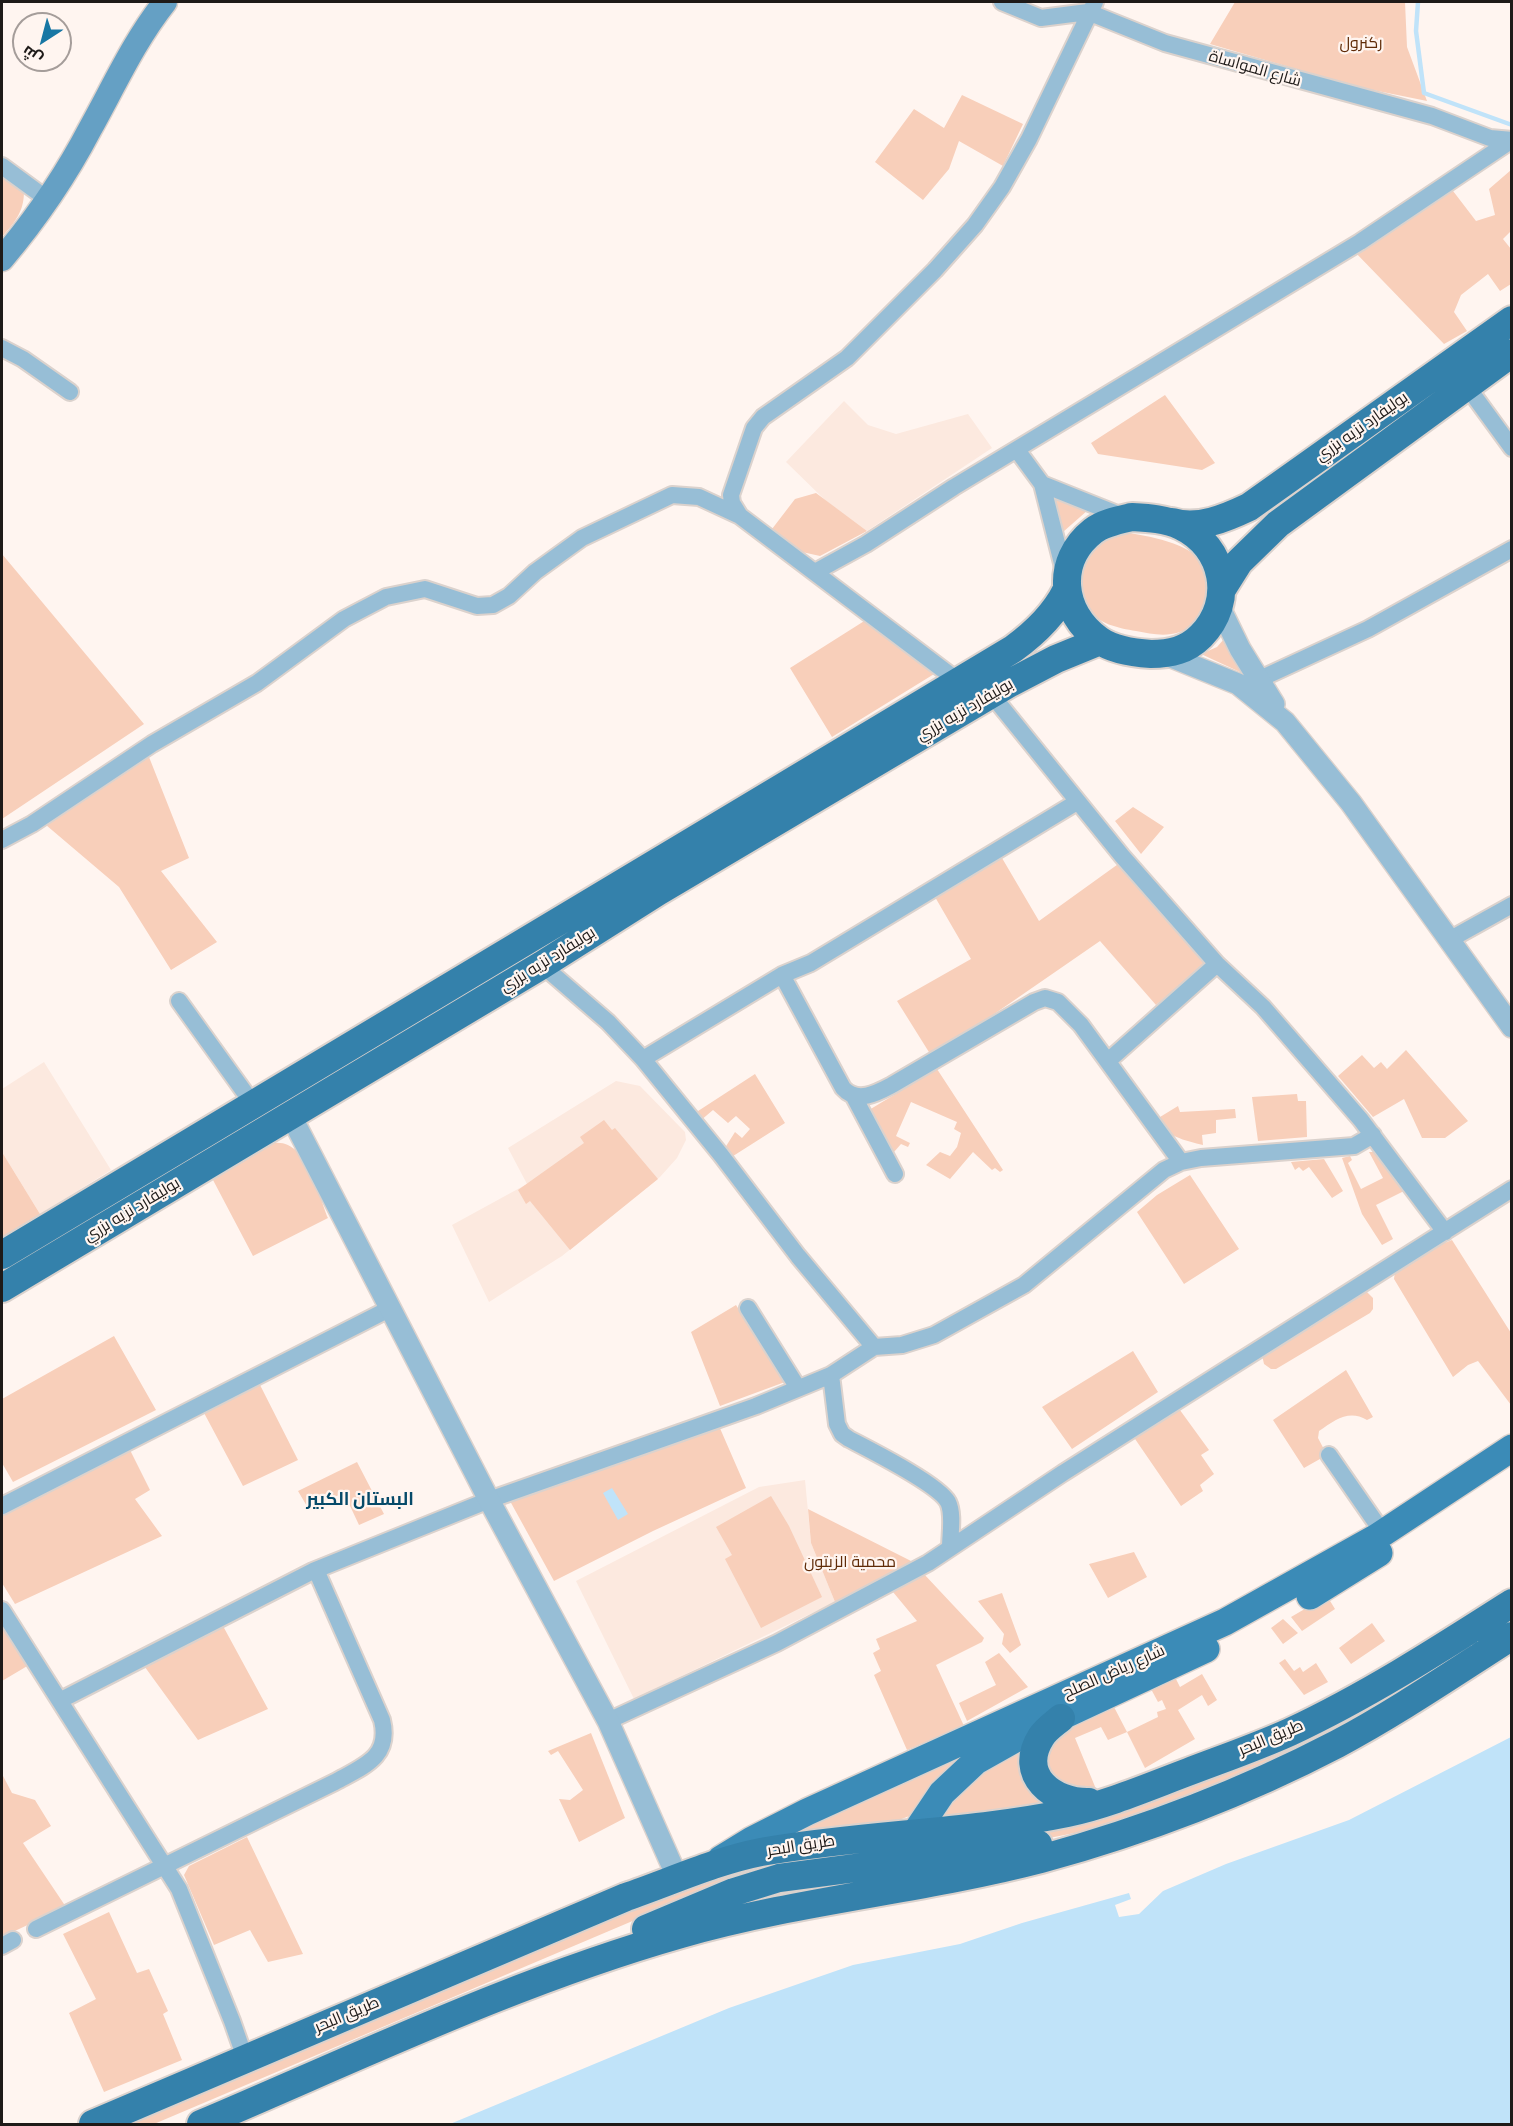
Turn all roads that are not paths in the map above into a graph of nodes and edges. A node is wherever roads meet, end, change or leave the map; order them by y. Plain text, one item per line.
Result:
1 (165, 2) edge
2 (1002, 2) edge
3 (1092, 7) edge
4 (1512, 140) edge
5 (2, 166) edge
6 (47, 199) junction
7 (2, 259) edge
8 (1512, 320) edge
9 (2, 348) edge
10 (1512, 353) edge
11 (1466, 385) junction
12 (70, 392) dead end
13 (1512, 448) edge
14 (1017, 450) junction
15 (1042, 484) junction
16 (740, 516) junction
17 (1132, 518) junction
18 (1171, 522) junction
19 (1512, 549) edge
20 (815, 572) junction
21 (1066, 584) junction
22 (1221, 599) junction
23 (1100, 641) junction
24 (1164, 654) junction
25 (958, 681) junction
26 (1251, 683) junction
27 (991, 694) junction
28 (1077, 802) junction
29 (2, 840) edge
30 (1512, 905) edge
31 (1449, 940) junction
32 (1216, 964) junction
33 (542, 965) junction
34 (782, 975) junction
35 (179, 1001) dead end
36 (1512, 1027) edge
37 (643, 1059) junction
38 (1108, 1061) junction
39 (852, 1095) junction
40 (252, 1104) junction
41 (290, 1114) junction
42 (1373, 1135) junction
43 (1181, 1162) junction
44 (896, 1174) dead end
45 (1512, 1189) edge
46 (1445, 1232) junction
47 (2, 1255) edge
48 (2, 1288) edge
49 (748, 1308) dead end
50 (389, 1310) junction
51 (874, 1347) junction
52 (831, 1375) junction
53 (798, 1388) junction
54 (1512, 1448) edge
55 (1329, 1455) dead end
56 (1512, 1467) edge
57 (489, 1500) junction
58 (2, 1506) edge
59 (1383, 1533) junction
60 (950, 1548) junction
61 (316, 1570) junction
62 (1512, 1603) edge
63 (2, 1610) edge
64 (1512, 1636) edge
65 (61, 1700) junction
66 (1070, 1706) junction
67 (608, 1721) junction
68 (1118, 1799) junction
69 (949, 1831) junction
70 (917, 1833) junction
71 (1085, 1846) junction
72 (885, 1852) junction
73 (938, 1857) junction
74 (165, 1864) junction
75 (689, 1874) junction
76 (36, 1929) dead end
77 (574, 1968) junction
78 (245, 2058) junction
79 (93, 2124) edge
80 (201, 2124) edge

1 - 6 main road
2 - 3 street
3 - 4 street, شارع المواساة
3 - 16 street
4 - 14 street
5 - 6 street
6 - 7 main road
8 - 18 highway, بوليفارد نزيه بزري
9 - 12 street
10 - 11 highway, بوليفارد نزيه بزري
11 - 13 street
11 - 22 highway, بوليفارد نزيه بزري
14 - 15 street
14 - 20 street
15 - 17 street
15 - 21 street
16 - 20 street
16 - 29 street
17 - 18 highway
17 - 21 highway
18 - 22 highway
19 - 26 street
20 - 25 street
21 - 23 highway
21 - 25 highway, بوليفارد نزيه بزري
22 - 24 highway
22 - 26 street
23 - 24 highway
23 - 27 highway, بوليفارد نزيه بزري
24 - 26 street
25 - 40 highway, بوليفارد نزيه بزري
26 - 31 street
27 - 28 street
27 - 33 highway, بوليفارد نزيه بزري
28 - 32 street
28 - 34 street
30 - 31 street
31 - 36 street
32 - 38 street
32 - 42 street
33 - 37 street
33 - 41 highway, بوليفارد نزيه بزري
34 - 37 street
34 - 39 street
35 - 40 street
37 - 51 street
38 - 39 street
38 - 43 street
39 - 44 street
40 - 47 highway, بوليفارد نزيه بزري
41 - 48 highway, بوليفارد نزيه بزري
41 - 50 street
42 - 43 street
42 - 46 street
43 - 51 street
45 - 46 street
46 - 60 street
49 - 53 street
50 - 57 street
50 - 58 street
51 - 52 street
52 - 53 street
52 - 60 street
53 - 57 street
54 - 59 main road, شارع رياض الصلح
55 - 59 street
56 - 66 main road, شارع رياض الصلح
57 - 61 street
57 - 67 street
59 - 66 main road, شارع رياض الصلح
60 - 67 street
61 - 65 street
61 - 74 street
62 - 68 highway, طريق البحر
63 - 65 street
64 - 71 highway, طريق البحر
65 - 74 street
66 - 68 highway
66 - 70 main road, شارع رياض الصلح
66 - 75 main road, شارع رياض الصلح
67 - 75 street
68 - 69 highway, طريق البحر
69 - 70 highway, طريق البحر
69 - 73 highway
70 - 72 highway, طريق البحر
71 - 73 highway
71 - 77 highway, طريق البحر
72 - 73 highway
72 - 75 highway, طريق البحر
72 - 77 highway
74 - 76 street
74 - 78 street
75 - 78 highway, طريق البحر
77 - 80 highway, طريق البحر
78 - 79 highway, طريق البحر

